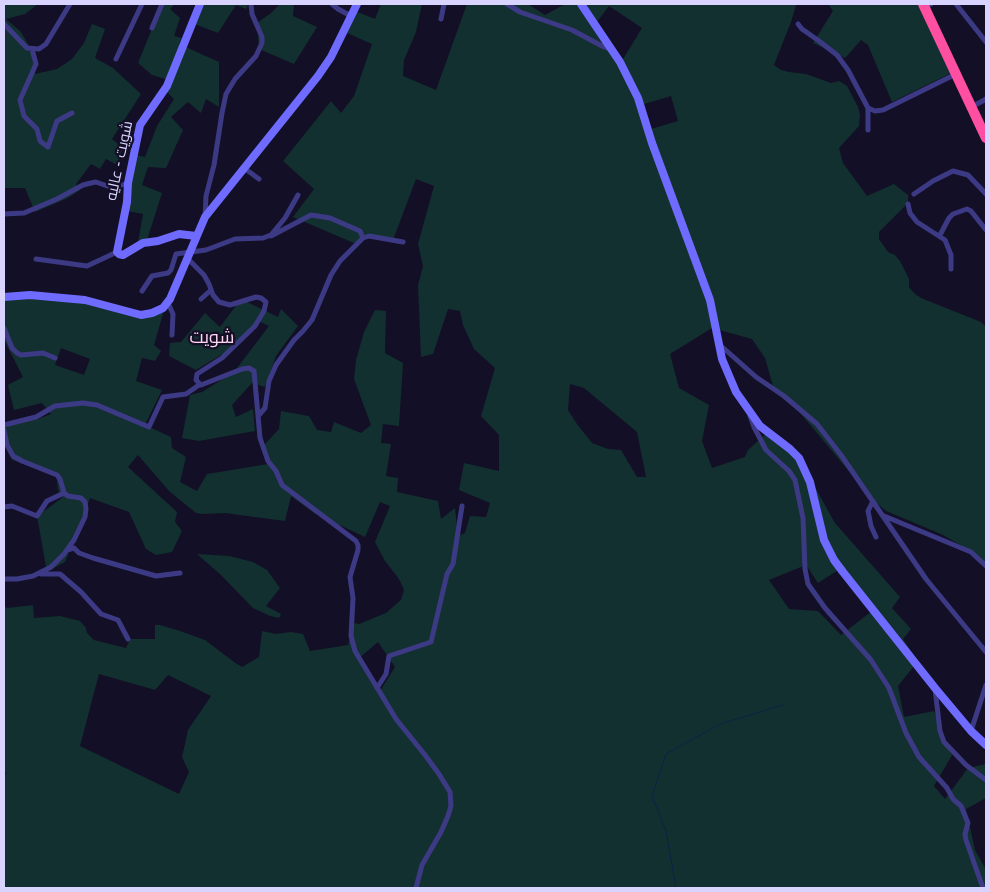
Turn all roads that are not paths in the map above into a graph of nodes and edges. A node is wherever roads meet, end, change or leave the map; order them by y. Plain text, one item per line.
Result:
1 (70, 4) edge
2 (142, 4) edge
3 (162, 4) edge
4 (200, 4) edge
5 (251, 4) edge
6 (332, 4) edge
7 (357, 4) edge
8 (444, 4) edge
9 (507, 4) edge
10 (581, 4) edge
11 (928, 4) edge
12 (956, 4) edge
13 (351, 16) junction
14 (441, 19) dead end
15 (4, 24) edge
16 (798, 24) dead end
17 (152, 28) dead end
18 (985, 38) edge
19 (32, 49) junction
20 (612, 50) junction
21 (116, 59) dead end
22 (956, 74) junction
23 (982, 101) edge
24 (868, 108) junction
25 (72, 113) dead end
26 (986, 125) edge
27 (868, 130) dead end
28 (986, 138) edge
29 (244, 168) junction
30 (259, 179) dead end
31 (128, 183) junction
32 (914, 194) dead end
33 (986, 194) edge
34 (298, 195) dead end
35 (908, 204) dead end
36 (4, 214) edge
37 (205, 218) junction
38 (986, 230) edge
39 (940, 235) junction
40 (196, 236) junction
41 (268, 236) junction
42 (363, 238) junction
43 (403, 242) dead end
44 (117, 252) junction
45 (188, 256) junction
46 (36, 259) dead end
47 (951, 270) dead end
48 (142, 290) dead end
49 (211, 290) junction
50 (4, 297) edge
51 (201, 299) dead end
52 (168, 303) junction
53 (4, 330) edge
54 (172, 334) dead end
55 (720, 345) junction
56 (56, 358) dead end
57 (199, 384) junction
58 (749, 413) junction
59 (259, 415) junction
60 (4, 425) edge
61 (4, 430) edge
62 (64, 493) junction
63 (873, 501) junction
64 (462, 506) dead end
65 (4, 507) edge
66 (883, 516) junction
67 (876, 537) dead end
68 (67, 550) junction
69 (986, 566) edge
70 (180, 573) dead end
71 (38, 574) junction
72 (4, 579) edge
73 (128, 639) dead end
74 (986, 652) edge
75 (986, 685) edge
76 (377, 688) junction
77 (935, 688) junction
78 (971, 731) junction
79 (986, 744) edge
80 (986, 780) edge
81 (416, 888) edge
82 (983, 888) edge

1 - 19 street
2 - 21 street
3 - 17 street
4 - 31 main road, شويت - عاليه
5 - 37 street
6 - 13 street
7 - 13 main road
8 - 14 street
9 - 20 street
10 - 20 main road
11 - 22 highway
11 - 23 highway
12 - 18 street
13 - 29 main road
15 - 19 street
16 - 24 street
19 - 25 street
20 - 55 main road
22 - 24 street
22 - 28 highway
23 - 26 highway
24 - 27 street
29 - 30 street
29 - 37 main road
31 - 36 street
31 - 44 main road, شويت - عاليه
32 - 33 street
34 - 41 street
35 - 39 street
37 - 40 main road
38 - 39 street
39 - 47 street
40 - 44 main road
40 - 45 main road
41 - 42 street
41 - 45 street
42 - 43 street
42 - 59 street
44 - 46 street
45 - 48 street
45 - 49 street
45 - 52 main road
49 - 51 street
49 - 57 street
50 - 52 main road
52 - 54 street
53 - 56 street
55 - 58 main road
55 - 63 street
57 - 59 street
57 - 60 street
58 - 77 main road
58 - 82 street
59 - 76 street
61 - 62 street
62 - 65 street
62 - 68 street
63 - 66 street
63 - 67 street
64 - 76 street
66 - 69 street
66 - 74 street
68 - 70 street
68 - 71 street
71 - 72 street
71 - 73 street
75 - 78 street
76 - 81 street
77 - 78 main road
77 - 80 street
78 - 79 main road

